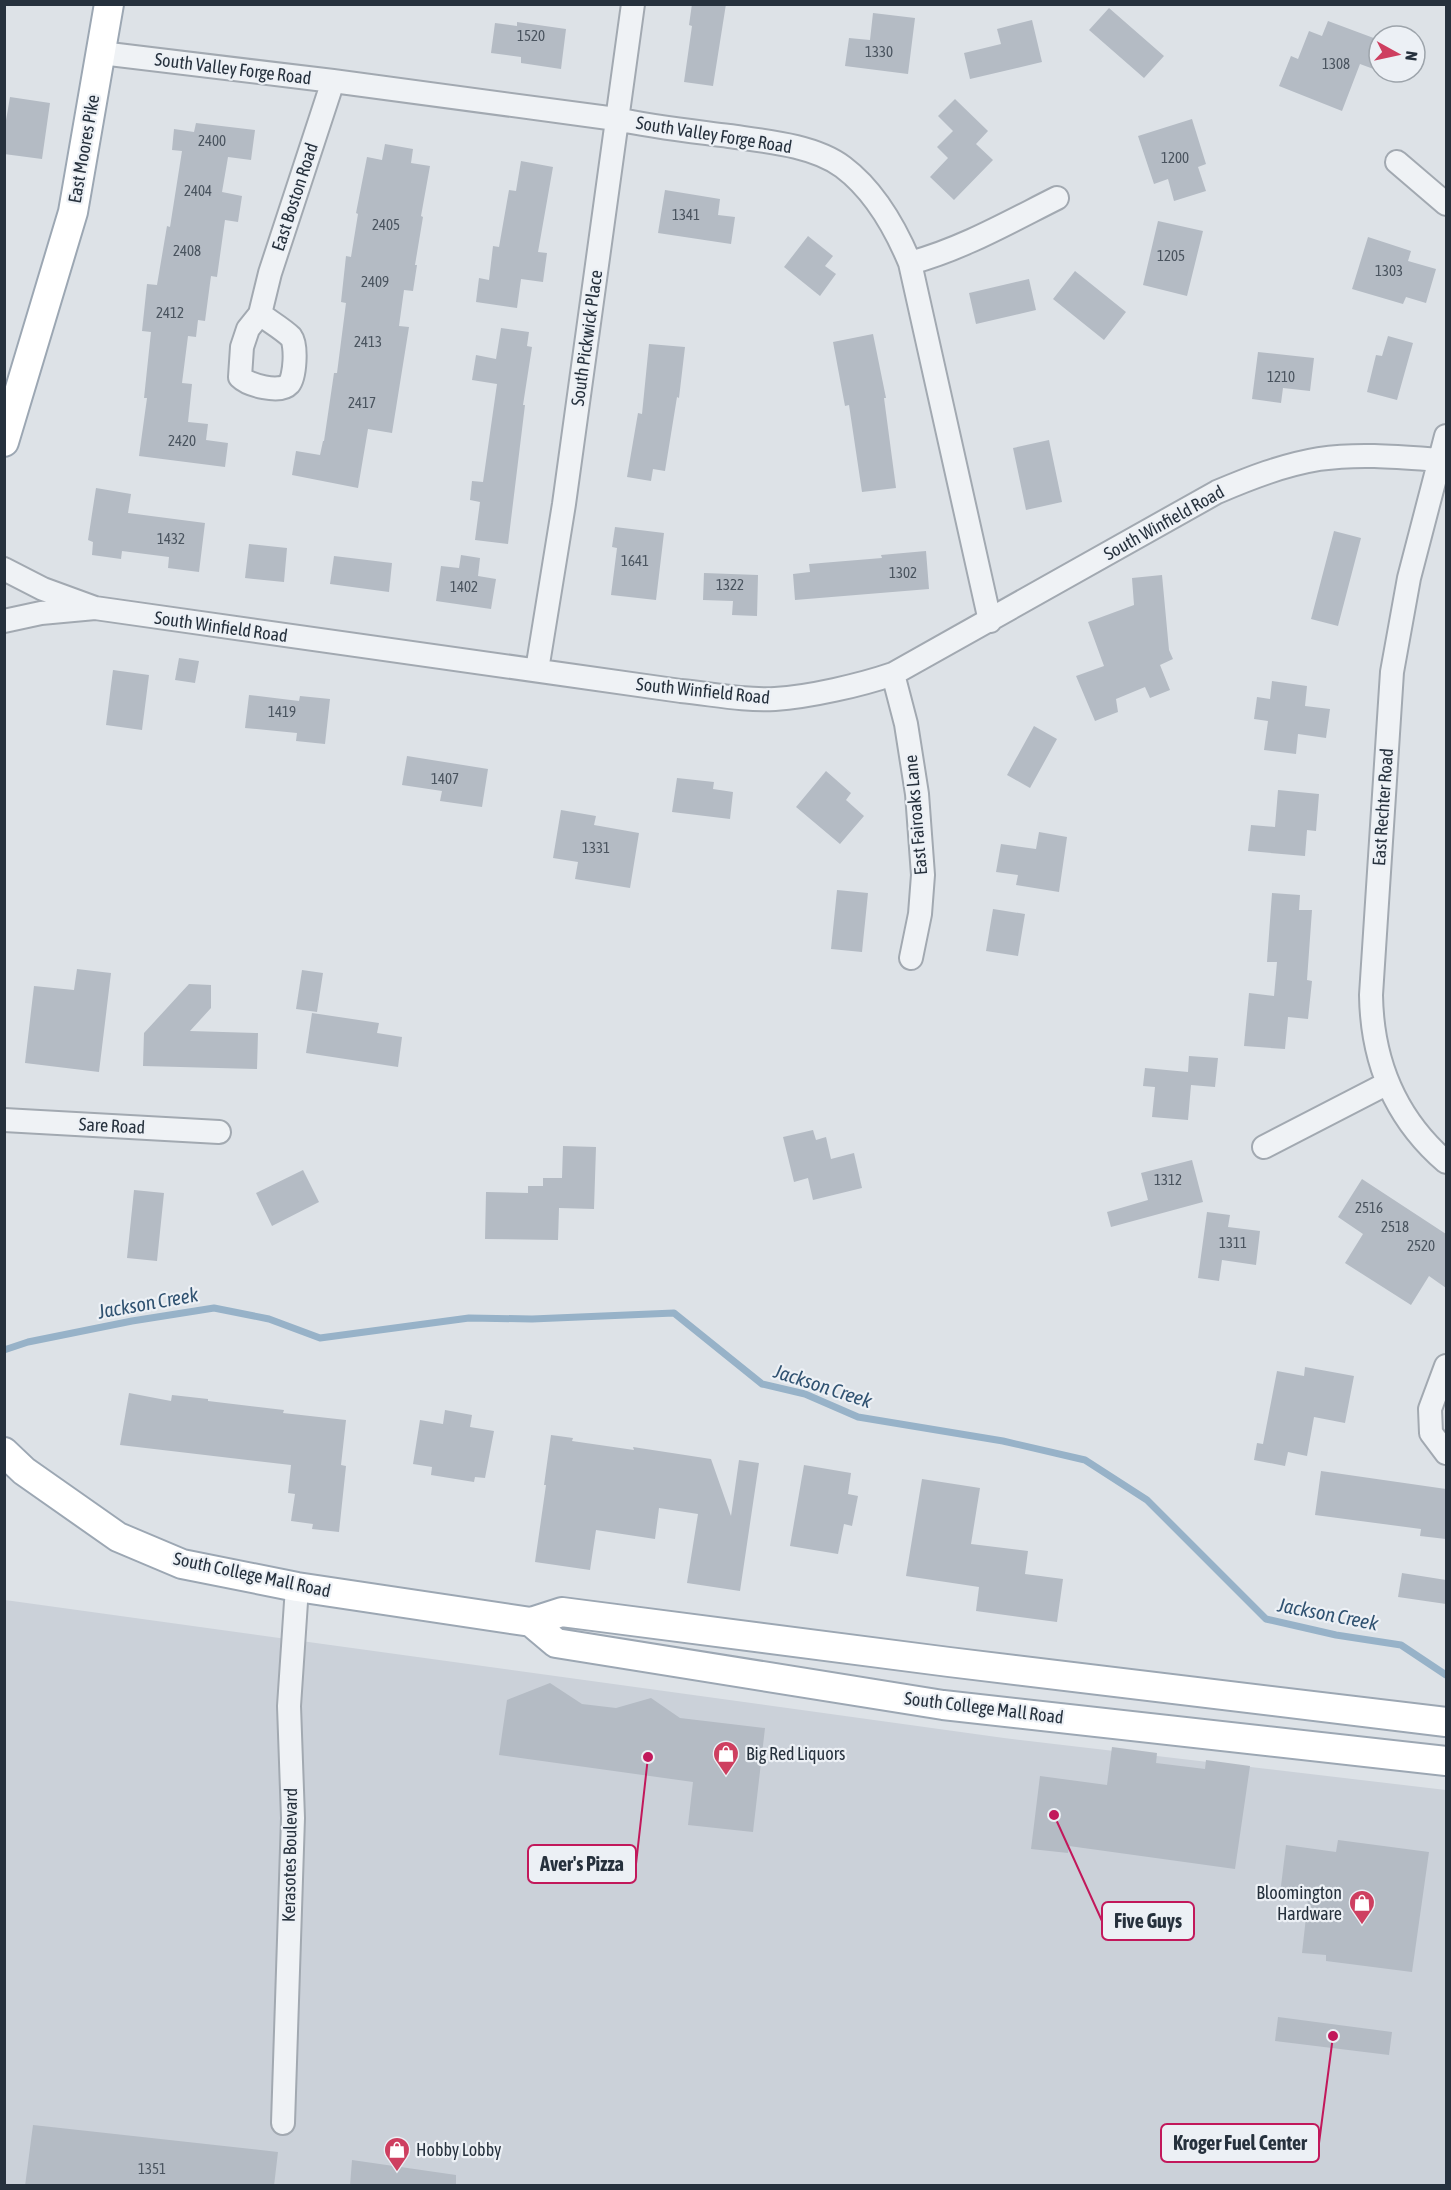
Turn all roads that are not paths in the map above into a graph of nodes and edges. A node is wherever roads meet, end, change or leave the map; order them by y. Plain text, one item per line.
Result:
1 (109, 4) edge
2 (633, 4) edge
3 (101, 53) junction
4 (333, 81) junction
5 (616, 119) junction
6 (1397, 162) dead end
7 (1057, 198) dead end
8 (1446, 204) edge
9 (910, 263) junction
10 (49, 290) junction
11 (260, 314) dead end
12 (4, 379) edge
13 (1446, 436) edge
14 (4, 442) edge
15 (1440, 460) junction
16 (4, 570) edge
17 (95, 608) junction
18 (4, 621) edge
19 (990, 621) junction
20 (537, 670) junction
21 (893, 674) junction
22 (910, 958) dead end
23 (1388, 1083) junction
24 (4, 1120) edge
25 (219, 1132) dead end
26 (1264, 1147) dead end
27 (1446, 1162) edge
28 (1446, 1366) edge
29 (1446, 1453) edge
30 (7, 1458) edge
31 (297, 1587) junction
32 (531, 1622) junction
33 (949, 1662) junction
34 (944, 1705) junction
35 (1446, 1722) edge
36 (1446, 1761) edge
37 (283, 2123) dead end

1 - 3 main road, East Moores Pike
2 - 5 street, South Pickwick Place
3 - 4 street, South Valley Forge Road
3 - 10 main road, East Moores Pike
4 - 5 street, South Valley Forge Road
4 - 11 street, East Boston Road
5 - 9 street, South Valley Forge Road
5 - 20 street, South Pickwick Place
6 - 8 street
7 - 9 street
9 - 19 street, South Valley Forge Road
10 - 12 main road, East Moores Pike
10 - 14 main road, East Moores Pike
13 - 15 street, East Rechter Road
15 - 19 street, South Winfield Road
15 - 23 street, East Rechter Road
16 - 17 street, South Winfield Road
17 - 18 street, South Winfield Road
17 - 20 street, South Winfield Road
19 - 21 street, South Winfield Road
20 - 21 street, South Winfield Road
21 - 22 street, East Fairoaks Lane
23 - 26 street
23 - 27 street, East Rechter Road
24 - 25 street, Sare Road
28 - 29 street
30 - 31 main road, South College Mall Road
31 - 32 main road, South College Mall Road
31 - 37 street, Kerasotes Boulevard
32 - 33 main road, South College Mall Road
32 - 34 main road, South College Mall Road
33 - 34 main road
33 - 35 main road, South College Mall Road
34 - 36 main road, South College Mall Road

